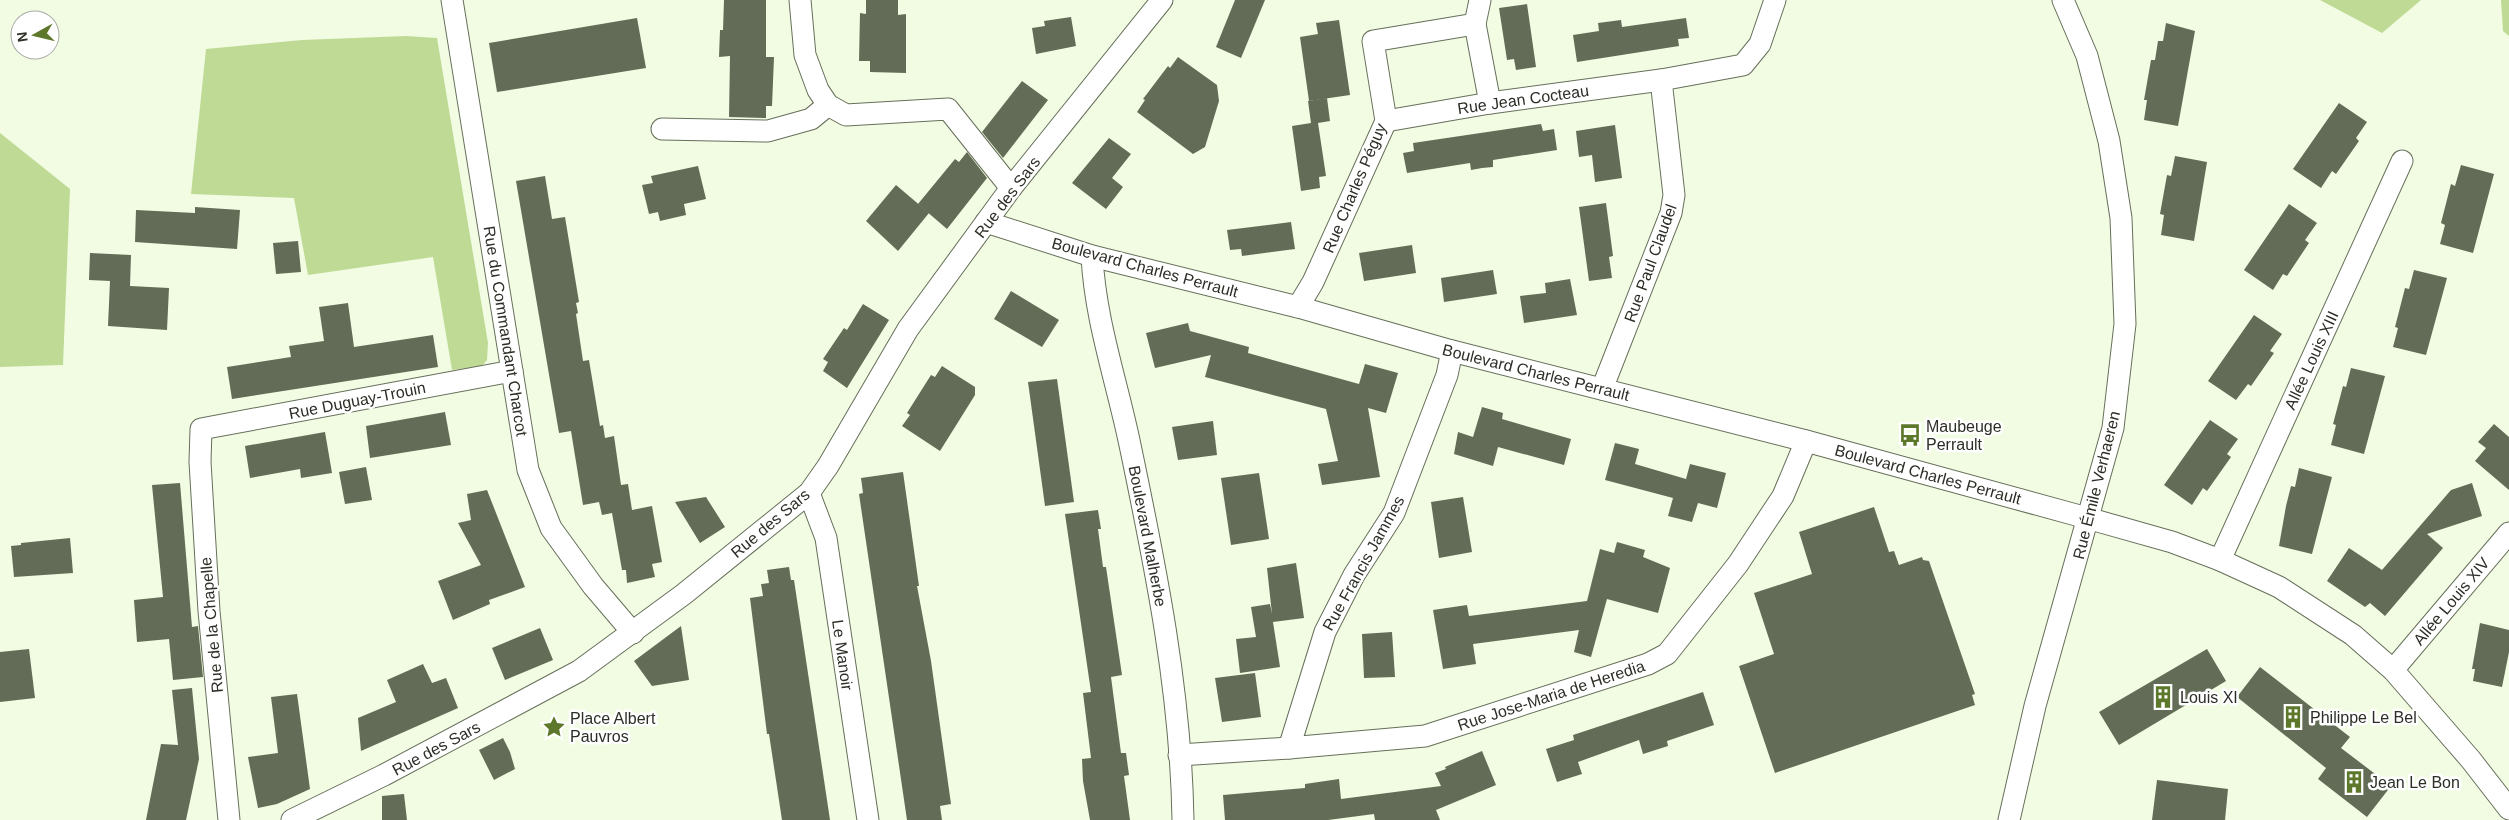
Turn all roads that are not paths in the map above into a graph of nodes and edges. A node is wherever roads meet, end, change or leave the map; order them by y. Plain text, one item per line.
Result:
1 (452, 0) edge
2 (800, 0) edge
3 (1162, 0) edge
4 (1480, 0) edge
5 (1775, 0) edge
6 (2063, 0) edge
7 (1475, 24) junction
8 (1661, 80) junction
9 (1490, 103) junction
10 (828, 105) junction
11 (1386, 120) junction
12 (662, 128) dead end
13 (2402, 161) dead end
14 (1011, 188) junction
15 (986, 222) junction
16 (1092, 256) junction
17 (1298, 306) junction
18 (1452, 352) junction
19 (512, 371) junction
20 (1602, 389) junction
21 (201, 429) joint
22 (1806, 441) junction
23 (809, 493) junction
24 (2087, 518) junction
25 (2509, 532) edge
26 (2220, 560) junction
27 (633, 633) junction
28 (2392, 670) junction
29 (1289, 748) junction
30 (1179, 754) junction
31 (2509, 810) edge
32 (229, 820) edge
33 (292, 820) edge
34 (868, 820) edge
35 (1184, 820) edge
36 (2008, 820) edge

1 - 19 street, Rue du Commandant Charcot
2 - 10 street
3 - 14 street, Rue des Sars
4 - 7 street
5 - 8 street
6 - 24 street, Rue Émile Verhaeren
7 - 9 street
7 - 11 street, Rue Charles Péguy
8 - 9 street, Rue Jean Cocteau
8 - 20 street, Rue Paul Claudel
9 - 11 street, Rue Jean Cocteau
10 - 12 street
10 - 14 street
11 - 17 street, Rue Charles Péguy
13 - 26 street, Allée Louis XIII
14 - 15 street, Rue des Sars
15 - 16 street, Boulevard Charles Perrault
15 - 23 street, Rue des Sars
16 - 17 street, Boulevard Charles Perrault
16 - 30 street, Boulevard Malherbe
17 - 18 street, Boulevard Charles Perrault
18 - 20 street, Boulevard Charles Perrault
18 - 29 street, Rue Francis Jammes
19 - 21 street, Rue Duguay-Trouin
19 - 27 street, Rue du Commandant Charcot
20 - 22 street, Boulevard Charles Perrault
21 - 32 street, Rue de la Chapelle
22 - 24 street, Boulevard Charles Perrault
22 - 29 street, Rue Jose-Maria de Heredia
23 - 27 street, Rue des Sars
23 - 34 street, Le Manoir
24 - 26 street, Boulevard Charles Perrault
24 - 36 street, Rue Émile Verhaeren
25 - 28 street, Allée Louis XIV
26 - 28 street, Boulevard Charles Perrault
27 - 33 street, Rue des Sars
28 - 31 street, Boulevard Charles Perrault
29 - 30 street, Rue Jose-Maria de Heredia
30 - 35 street, Boulevard Malherbe

